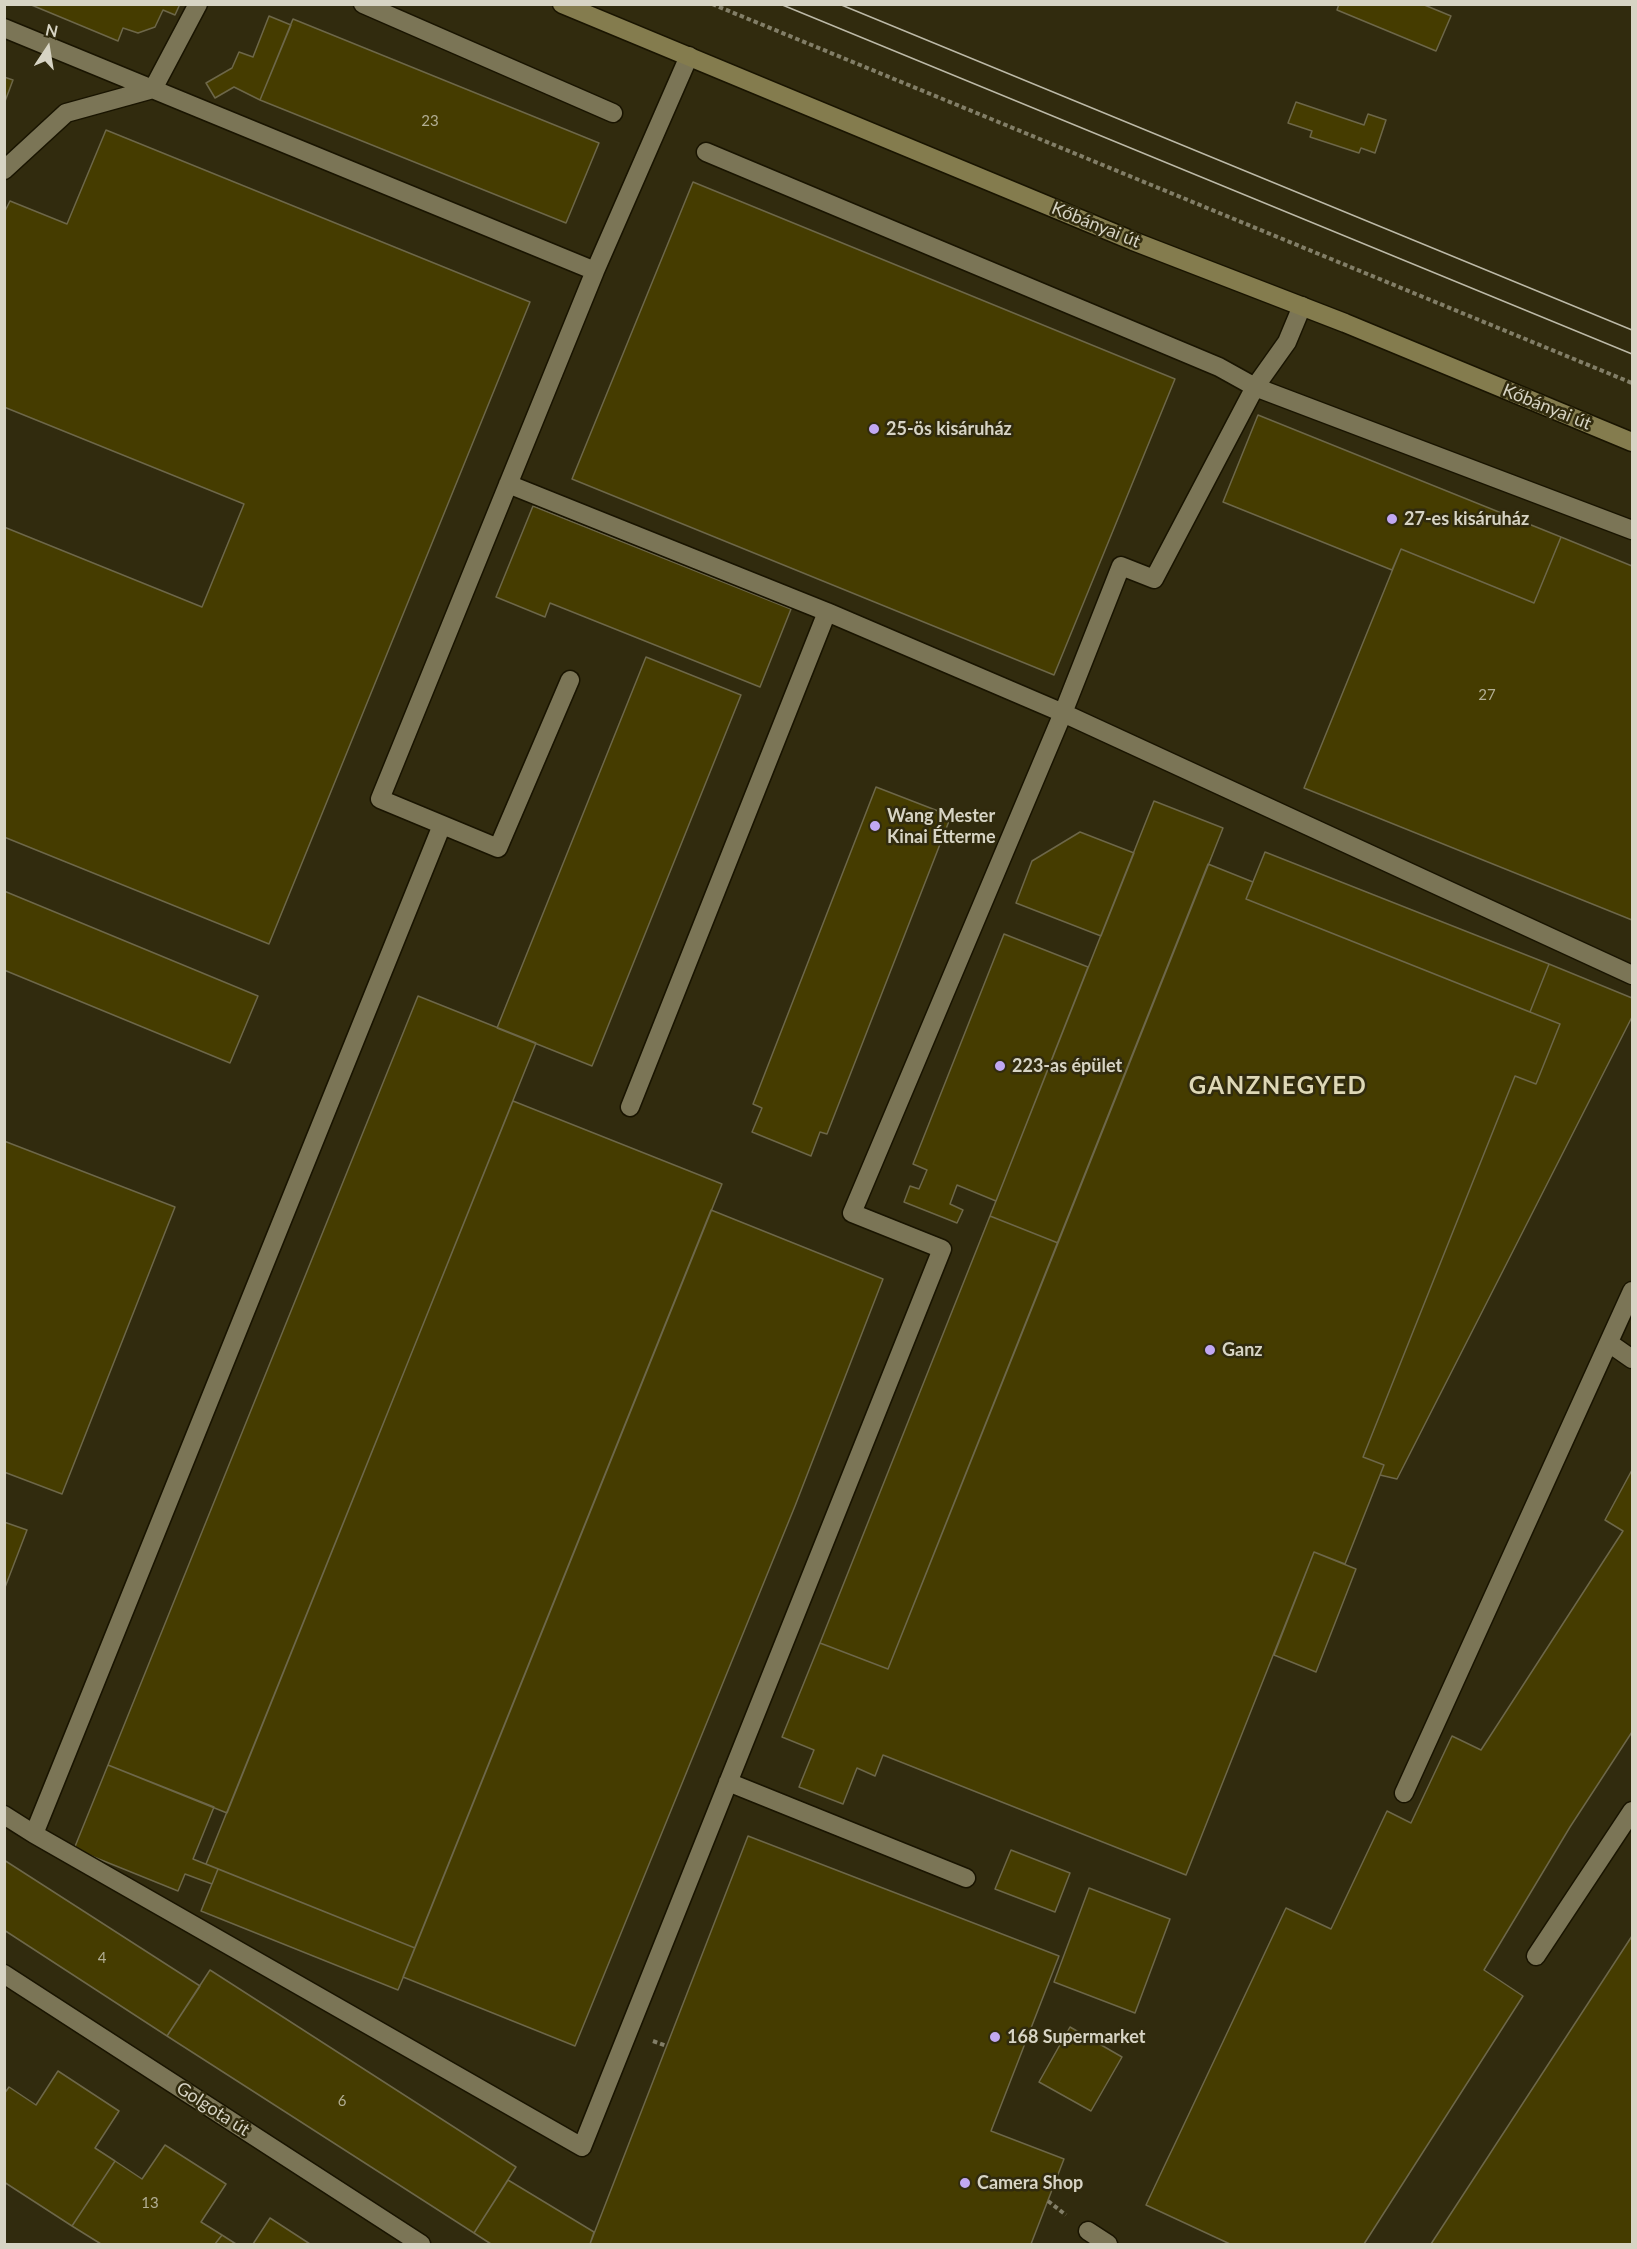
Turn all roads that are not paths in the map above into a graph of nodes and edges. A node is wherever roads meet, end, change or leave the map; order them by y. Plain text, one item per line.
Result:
1 (198, 4) edge
2 (363, 4) edge
3 (562, 4) edge
4 (4, 28) edge
5 (689, 56) junction
6 (153, 89) junction
7 (613, 113) dead end
8 (706, 152) dead end
9 (4, 170) edge
10 (595, 271) junction
11 (1302, 306) junction
12 (1256, 387) junction
13 (1632, 442) edge
14 (508, 484) junction
15 (1632, 530) edge
16 (827, 612) junction
17 (570, 680) dead end
18 (1063, 713) junction
19 (442, 825) junction
20 (1632, 975) edge
21 (630, 1107) dead end
22 (1632, 1291) edge
23 (1609, 1343) junction
24 (1632, 1359) edge
25 (728, 1782) junction
26 (1404, 1793) dead end
27 (1632, 1811) edge
28 (4, 1815) edge
29 (34, 1834) junction
30 (966, 1878) dead end
31 (1536, 1956) dead end
32 (4, 1974) edge
33 (1088, 2231) dead end
34 (421, 2244) edge
35 (1108, 2244) edge

1 - 6 street
2 - 7 street
3 - 5 main road, Kőbányai út
4 - 6 street
5 - 10 street
5 - 11 main road, Kőbányai út
6 - 9 street
6 - 10 street
8 - 12 street
10 - 14 street
11 - 12 street
11 - 13 main road, Kőbányai út
12 - 15 street
12 - 18 street
14 - 16 street
14 - 19 street
16 - 18 street
16 - 21 street
17 - 19 street
18 - 20 street
18 - 25 street
19 - 29 street
22 - 23 street
23 - 24 street
23 - 26 street
25 - 29 street
25 - 30 street
27 - 31 street
28 - 29 street
32 - 34 street, Golgota út
33 - 35 street

